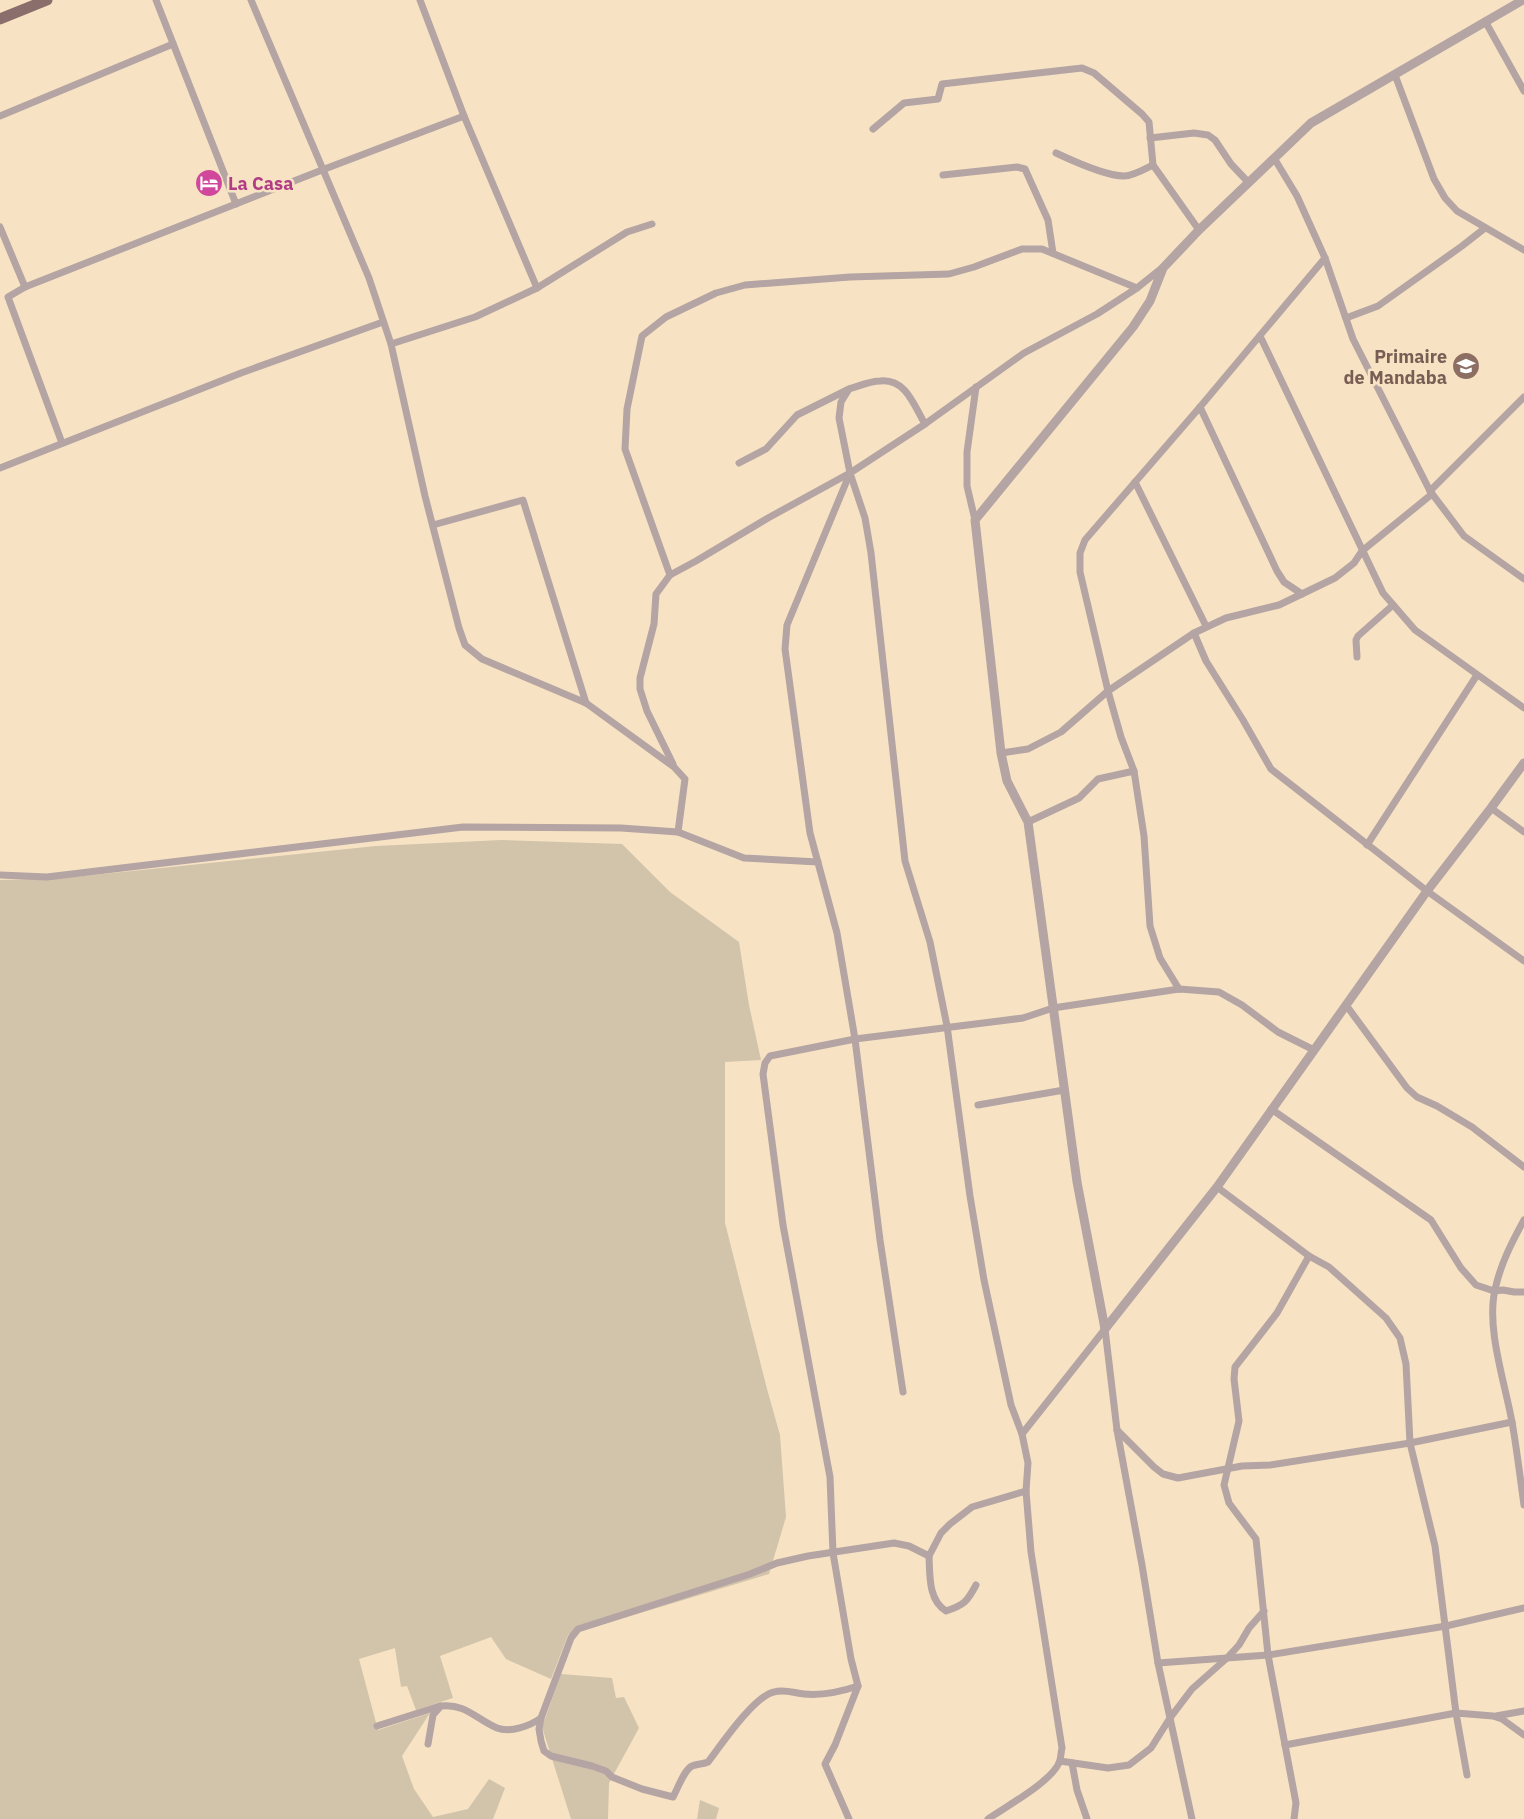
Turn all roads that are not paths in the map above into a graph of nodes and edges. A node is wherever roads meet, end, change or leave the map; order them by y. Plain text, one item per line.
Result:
1 (47, 0) edge
2 (156, 0) edge
3 (251, 0) edge
4 (420, 0) edge
5 (1523, 0) edge
6 (34, 3) edge
7 (0, 19) edge
8 (1485, 20) junction
9 (173, 44) junction
10 (1394, 75) junction
11 (1524, 91) edge
12 (0, 116) edge
13 (464, 116) junction
14 (873, 129) dead end
15 (1150, 138) junction
16 (1056, 153) dead end
17 (1274, 158) junction
18 (1153, 165) junction
19 (322, 170) junction
20 (942, 175) dead end
21 (1249, 183) junction
22 (236, 204) junction
23 (652, 224) dead end
24 (0, 227) edge
25 (1485, 228) junction
26 (1199, 230) junction
27 (1524, 250) edge
28 (1053, 253) junction
29 (1325, 258) junction
30 (1163, 268) junction
31 (25, 287) junction
32 (537, 288) junction
33 (1137, 288) junction
34 (1346, 318) junction
35 (383, 322) junction
36 (1260, 336) junction
37 (391, 344) junction
38 (976, 387) junction
39 (849, 389) junction
40 (1524, 397) edge
41 (1200, 407) junction
42 (925, 424) junction
43 (62, 443) junction
44 (739, 464) dead end
45 (0, 468) edge
46 (850, 473) junction
47 (1135, 482) junction
48 (1431, 492) junction
49 (975, 520) junction
50 (432, 525) junction
51 (1362, 551) junction
52 (670, 575) junction
53 (1524, 579) edge
54 (1302, 594) junction
55 (1393, 605) junction
56 (1206, 626) junction
57 (1194, 633) junction
58 (1357, 657) dead end
59 (1477, 675) junction
60 (1108, 691) junction
61 (586, 703) junction
62 (1524, 708) edge
63 (1001, 752) junction
64 (1524, 763) edge
65 (674, 767) junction
66 (1134, 772) junction
67 (1491, 808) junction
68 (1028, 822) junction
69 (678, 832) junction
70 (1524, 832) edge
71 (1367, 845) junction
72 (818, 862) junction
73 (0, 875) edge
74 (1427, 891) junction
75 (1524, 961) edge
76 (1179, 989) junction
77 (1346, 1006) junction
78 (1053, 1008) junction
79 (947, 1026) junction
80 (855, 1039) junction
81 (1314, 1050) junction
82 (1064, 1090) junction
83 (978, 1105) dead end
84 (1271, 1109) junction
85 (1524, 1166) edge
86 (1217, 1187) junction
87 (1524, 1220) edge
88 (1309, 1256) junction
89 (1494, 1291) junction
90 (1524, 1292) edge
91 (1104, 1329) junction
92 (903, 1392) dead end
93 (1512, 1422) junction
94 (1117, 1430) junction
95 (1022, 1434) junction
96 (1410, 1443) junction
97 (1229, 1469) junction
98 (1026, 1491) junction
99 (1524, 1505) edge
100 (833, 1553) junction
101 (929, 1556) junction
102 (976, 1585) dead end
103 (1524, 1608) edge
104 (1264, 1611) junction
105 (1446, 1626) junction
106 (1268, 1655) junction
107 (1227, 1658) junction
108 (1158, 1663) junction
109 (858, 1686) junction
110 (441, 1706) junction
111 (1524, 1711) edge
112 (1456, 1713) junction
113 (1493, 1716) junction
114 (541, 1718) junction
115 (1170, 1718) junction
116 (377, 1726) dead end
117 (1524, 1735) edge
118 (428, 1744) dead end
119 (1285, 1745) junction
120 (1060, 1761) junction
121 (1072, 1763) junction
122 (1467, 1775) dead end
123 (849, 1819) edge
124 (988, 1819) edge
125 (1087, 1819) edge
126 (1192, 1819) edge
127 (1294, 1819) edge

1 - 6 main road
2 - 9 street
3 - 19 street
4 - 13 street
5 - 8 street
6 - 7 main road
8 - 10 street
8 - 11 street
9 - 12 street
9 - 22 street
10 - 17 street
10 - 25 street
13 - 19 street
13 - 32 street
14 - 15 street
15 - 18 street
15 - 21 street
16 - 18 street
17 - 21 street
17 - 29 street
18 - 26 street
19 - 22 street
19 - 35 street
20 - 28 street
21 - 26 street
22 - 31 street
23 - 32 street
24 - 31 street
25 - 27 street
25 - 34 street
26 - 30 street
28 - 33 street
28 - 52 street
29 - 34 street
29 - 36 street
30 - 33 street
30 - 49 street
31 - 43 street
32 - 37 street
33 - 38 street
34 - 48 street
35 - 37 street
35 - 43 street
36 - 41 street
36 - 51 street
37 - 50 street
38 - 42 street
38 - 49 street
39 - 42 street
39 - 44 street
39 - 46 street
40 - 48 street
41 - 47 street
41 - 54 street
42 - 46 street
43 - 45 street
46 - 52 street
46 - 72 street
46 - 79 street
47 - 56 street
47 - 60 street
48 - 51 street
48 - 53 street
49 - 63 street
50 - 61 street
50 - 61 street
51 - 54 street
51 - 55 street
52 - 65 street
54 - 56 street
55 - 58 street
55 - 59 street
56 - 57 street
57 - 60 street
57 - 71 street
59 - 62 street
59 - 71 street
60 - 63 street
60 - 66 street
61 - 65 street
63 - 68 street
64 - 67 street
65 - 69 street
66 - 68 street
66 - 76 street
67 - 70 street
67 - 74 street
68 - 78 street
69 - 72 street
69 - 73 street
71 - 74 street
72 - 80 street
74 - 75 street
74 - 77 street
76 - 78 street
76 - 81 street
77 - 81 street
77 - 85 street
78 - 79 street
78 - 82 street
79 - 80 street
79 - 95 street
80 - 92 street
80 - 100 street
81 - 84 street
82 - 83 street
82 - 91 street
84 - 86 street
84 - 89 street
86 - 88 street
86 - 91 street
87 - 89 street
88 - 96 street
88 - 97 street
89 - 90 street
89 - 93 street
91 - 94 street
91 - 95 street
93 - 96 street
93 - 99 street
94 - 97 street
94 - 108 street
95 - 98 street
96 - 97 street
96 - 105 street
97 - 104 street
98 - 101 street
98 - 120 street
100 - 101 street
100 - 109 street
100 - 114 street
101 - 102 street
103 - 105 street
104 - 106 street
104 - 107 street
105 - 106 street
105 - 112 street
106 - 107 street
106 - 119 street
107 - 108 street
107 - 115 street
108 - 115 street
109 - 114 street
109 - 123 street
110 - 114 street
110 - 116 street
110 - 118 street
111 - 113 street
112 - 113 street
112 - 119 street
112 - 122 street
113 - 117 street
115 - 121 street
115 - 126 street
119 - 127 street
120 - 121 street
120 - 124 street
121 - 125 street

